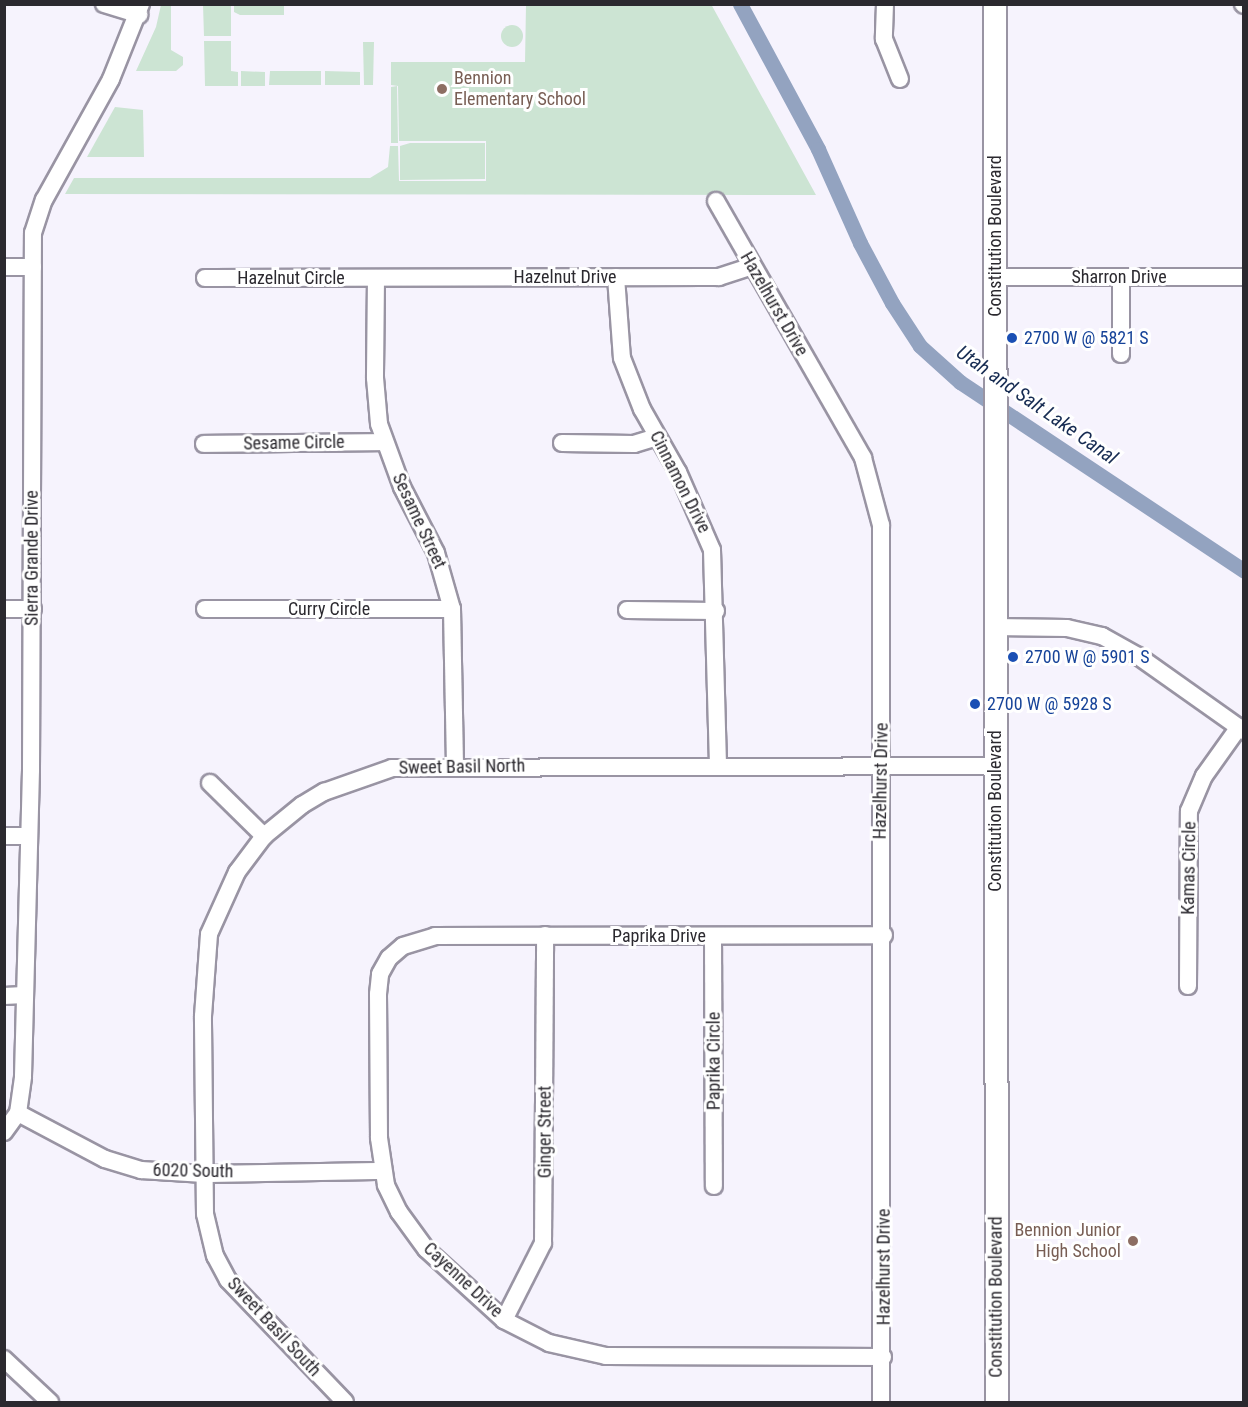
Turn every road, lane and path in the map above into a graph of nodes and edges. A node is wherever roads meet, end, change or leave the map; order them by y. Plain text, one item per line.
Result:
1 (104, 4) edge
2 (885, 4) edge
3 (995, 4) edge
4 (140, 10) edge
5 (900, 79) dead end
6 (716, 201) dead end
7 (752, 266) junction
8 (4, 267) edge
9 (33, 267) junction
10 (616, 277) junction
11 (995, 277) junction
12 (1121, 277) junction
13 (1244, 277) edge
14 (206, 278) dead end
15 (376, 278) junction
16 (1121, 354) dead end
17 (657, 437) junction
18 (384, 442) junction
19 (562, 443) dead end
20 (204, 444) dead end
21 (4, 609) edge
22 (33, 609) junction
23 (206, 609) dead end
24 (452, 609) junction
25 (627, 610) dead end
26 (716, 611) junction
27 (994, 627) junction
28 (1241, 729) edge
29 (455, 765) junction
30 (718, 765) junction
31 (882, 765) junction
32 (995, 766) junction
33 (210, 783) dead end
34 (4, 836) edge
35 (29, 836) junction
36 (264, 837) junction
37 (545, 935) junction
38 (884, 935) junction
39 (435, 936) joint
40 (713, 936) junction
41 (1188, 986) dead end
42 (24, 995) junction
43 (4, 996) edge
44 (18, 1113) junction
45 (4, 1132) edge
46 (382, 1171) junction
47 (204, 1173) junction
48 (714, 1186) dead end
49 (504, 1320) junction
50 (883, 1357) junction
51 (4, 1359) edge
52 (50, 1402) edge
53 (345, 1402) edge
54 (881, 1402) edge
55 (996, 1402) edge

1 - 4 street
2 - 5 street
3 - 11 main road, Constitution Boulevard
4 - 9 street, Sierra Grande Drive
6 - 7 street, Hazelhurst Drive
7 - 10 street, Hazelnut Drive
7 - 31 street, Hazelhurst Drive
8 - 9 street
9 - 22 street, Sierra Grande Drive
10 - 15 street, Hazelnut Drive
10 - 17 street, Cinnamon Drive
11 - 12 street, Sharron Drive
11 - 27 main road, Constitution Boulevard
12 - 13 street, Sharron Drive
12 - 16 street
14 - 15 street, Hazelnut Circle
15 - 18 street, Sesame Street
17 - 19 street
17 - 26 street, Cinnamon Drive
18 - 20 street, Sesame Circle
18 - 24 street, Sesame Street
21 - 22 street
22 - 35 street, Sierra Grande Drive
23 - 24 street, Curry Circle
24 - 29 street, Sesame Street
25 - 26 street
26 - 30 street, Cinnamon Drive
27 - 28 street
27 - 32 main road, Constitution Boulevard
28 - 41 street, Kamas Circle
29 - 30 street, Sweet Basil North
29 - 36 street, Sweet Basil North
30 - 31 street, Sweet Basil North
31 - 32 street, Sweet Basil North
31 - 38 street, Hazelhurst Drive
32 - 55 main road, Constitution Boulevard
33 - 36 street
34 - 35 street
35 - 42 street, Sierra Grande Drive
36 - 47 street, Sweet Basil North
37 - 39 street, Paprika Drive
37 - 40 street, Paprika Drive
37 - 49 street, Ginger Street
38 - 40 street, Paprika Drive
38 - 50 street, Hazelhurst Drive
39 - 46 street, Cayenne Drive
40 - 48 street, Paprika Circle
42 - 43 street
42 - 44 street, Sierra Grande Drive
44 - 45 street, Sierra Grande Drive
44 - 47 street, 6020 South
46 - 47 street, 6020 South
46 - 49 street, Cayenne Drive
47 - 53 street, Sweet Basil South
49 - 50 street, Cayenne Drive
50 - 54 street, Hazelhurst Drive
51 - 52 street

